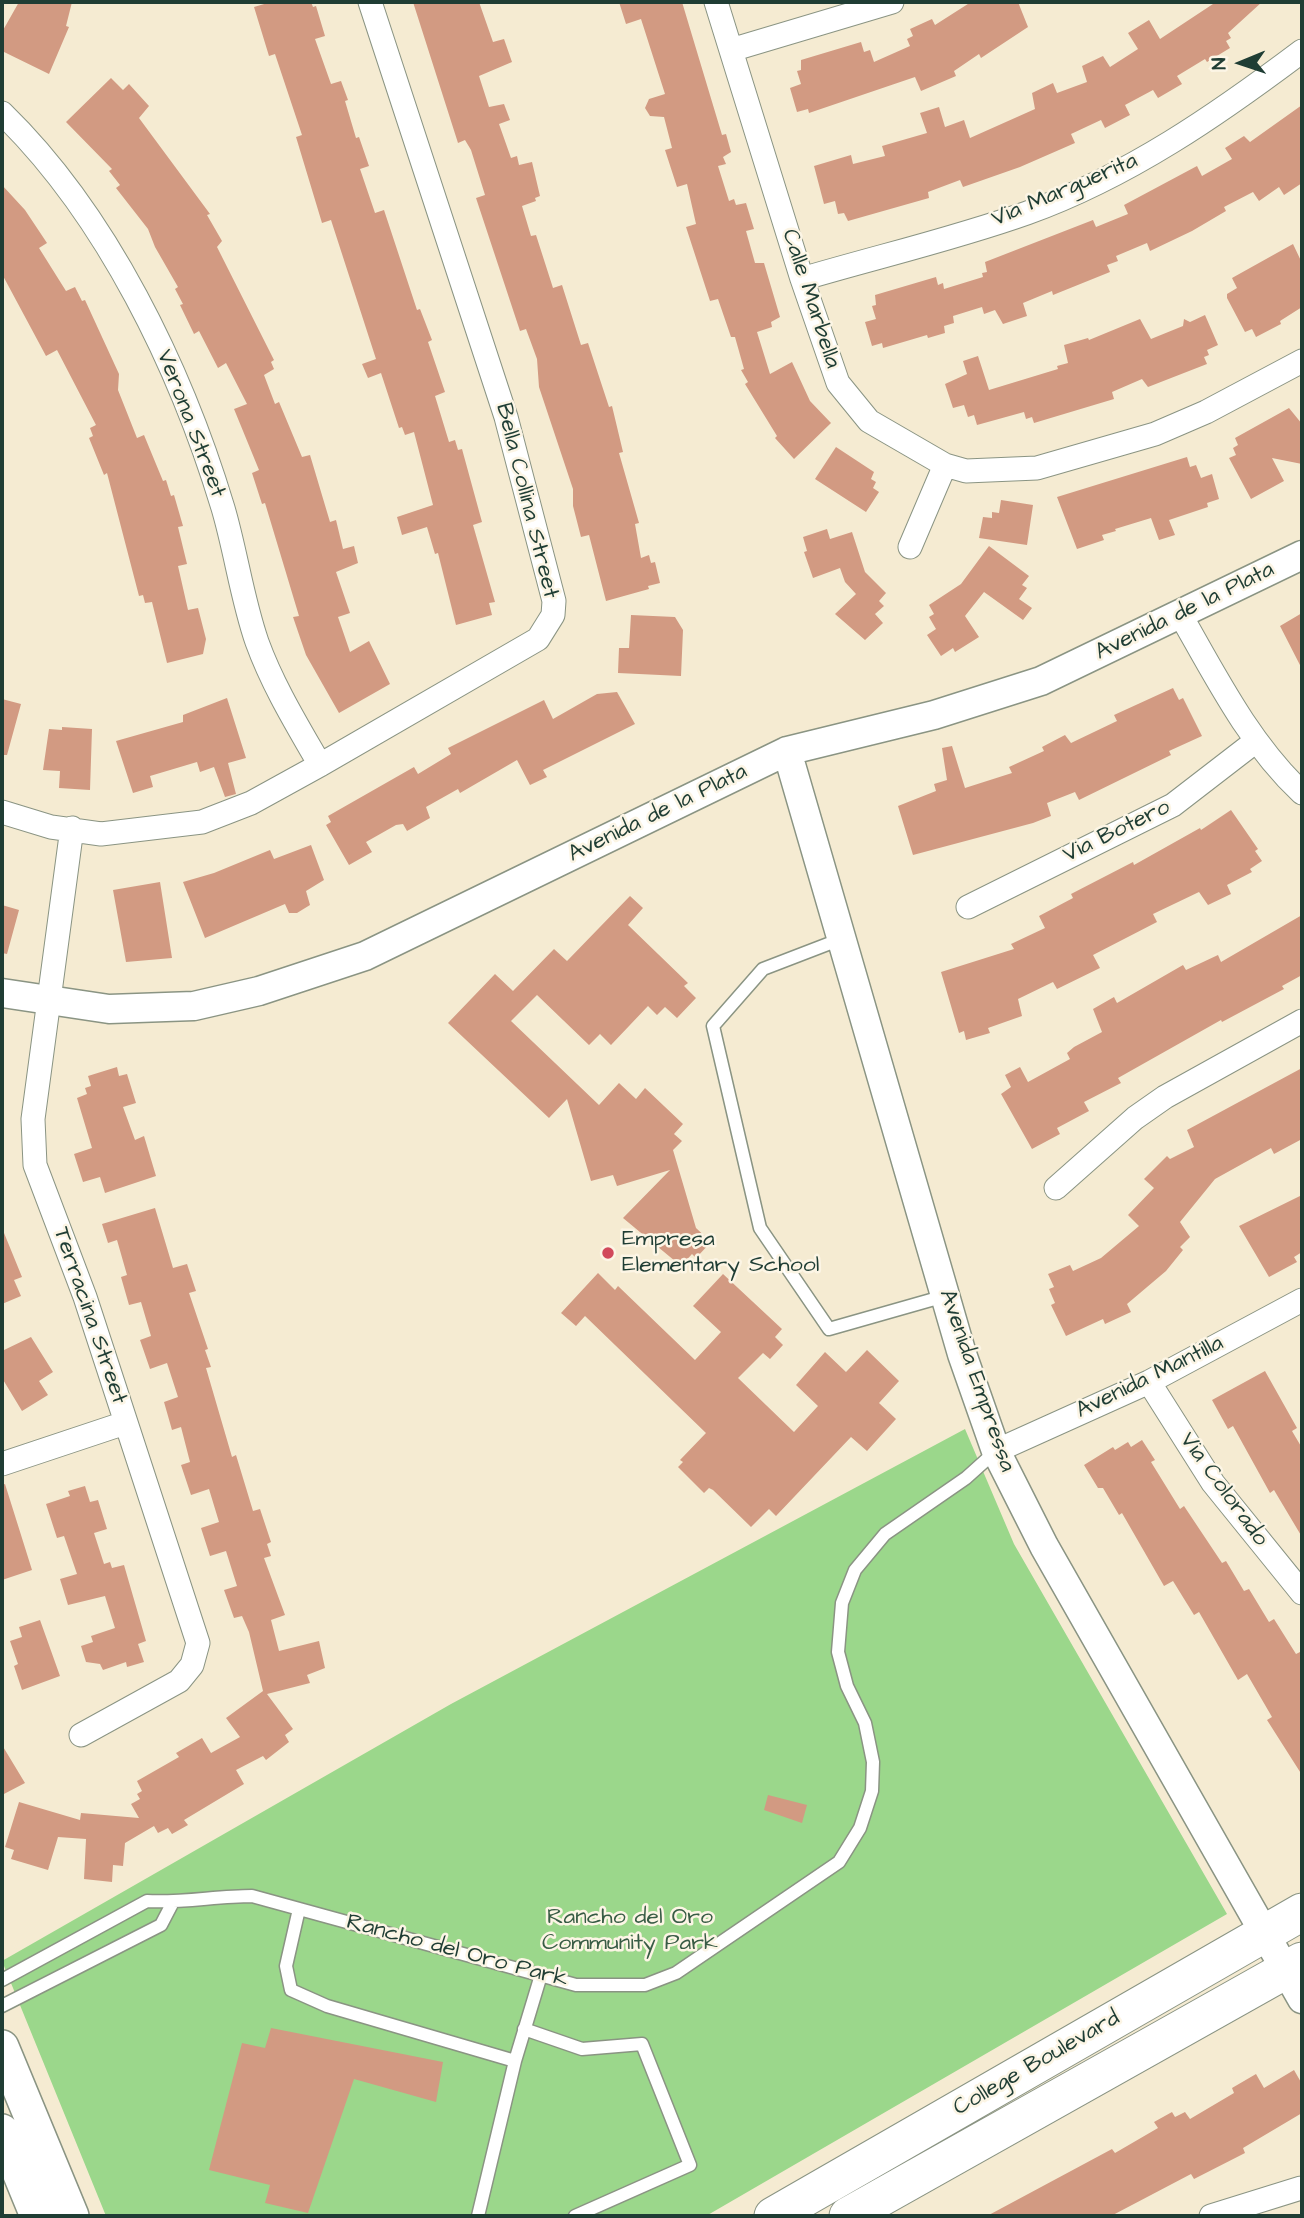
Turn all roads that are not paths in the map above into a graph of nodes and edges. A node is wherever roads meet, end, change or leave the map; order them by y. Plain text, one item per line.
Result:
1 (370, 2) edge
2 (716, 2) edge
3 (892, 2) edge
4 (731, 50) junction
5 (1302, 51) edge
6 (2, 113) edge
7 (802, 279) junction
8 (1302, 361) edge
9 (945, 465) junction
10 (910, 547) dead end
11 (1302, 555) edge
12 (1180, 614) junction
13 (1256, 741) junction
14 (787, 751) junction
15 (320, 765) junction
16 (1302, 793) edge
17 (2, 812) edge
18 (72, 828) junction
19 (968, 907) dead end
20 (842, 939) junction
21 (2, 993) edge
22 (49, 1002) junction
23 (1302, 1021) edge
24 (1056, 1188) dead end
25 (945, 1296) junction
26 (1302, 1300) edge
27 (1149, 1382) junction
28 (125, 1423) junction
29 (996, 1451) junction
30 (2, 1464) edge
31 (1302, 1593) edge
32 (81, 1735) dead end
33 (173, 1902) junction
34 (299, 1909) junction
35 (1302, 1912) edge
36 (1265, 1933) junction
37 (541, 1975) junction
38 (1297, 1977) edge
39 (2, 1980) edge
40 (2, 2006) edge
41 (524, 2029) junction
42 (2, 2047) edge
43 (514, 2061) junction
44 (2, 2131) edge
45 (1301, 2188) edge
46 (37, 2216) edge
47 (72, 2216) edge
48 (478, 2216) edge
49 (575, 2216) edge
50 (773, 2216) edge
51 (848, 2216) edge
52 (1211, 2216) edge

1 - 15 street, Bella Collina Street
2 - 4 street, Calle Marbella
3 - 4 street
4 - 7 street, Calle Marbella
5 - 7 street, Via Marguerita
6 - 15 street, Verona Street
7 - 9 street, Calle Marbella
8 - 9 street, Calle Marbella
9 - 10 street
11 - 12 street, Avenida de la Plata
12 - 13 street
12 - 14 street, Avenida de la Plata
13 - 16 street
13 - 19 street, Via Botero
14 - 20 street, Avenida Empressa
14 - 22 street, Avenida de la Plata
15 - 18 street, Bella Collina Street
17 - 18 street, Bella Collina Street
18 - 22 street, Terracina Street
20 - 25 street, Avenida Empressa
20 - 25 lane
21 - 22 street, Avenida de la Plata
22 - 28 street, Terracina Street
23 - 24 street
25 - 29 street, Avenida Empressa
26 - 27 street, Avenida Mantilla
27 - 29 street, Avenida Mantilla
27 - 31 street, Via Colorado
28 - 30 street
28 - 32 street, Terracina Street
29 - 36 street, Avenida Empressa
29 - 37 lane, Rancho del Oro Park
33 - 34 lane, Rancho del Oro Park
33 - 39 lane, Rancho del Oro Park
33 - 40 lane
34 - 37 lane, Rancho del Oro Park
34 - 43 lane
35 - 36 main road, College Boulevard
36 - 38 street, Avenida Empressa
36 - 50 main road, College Boulevard
37 - 41 lane
38 - 51 main road, College Boulevard
41 - 43 lane
41 - 49 lane
42 - 47 main road
43 - 48 lane
44 - 46 main road
45 - 52 street

